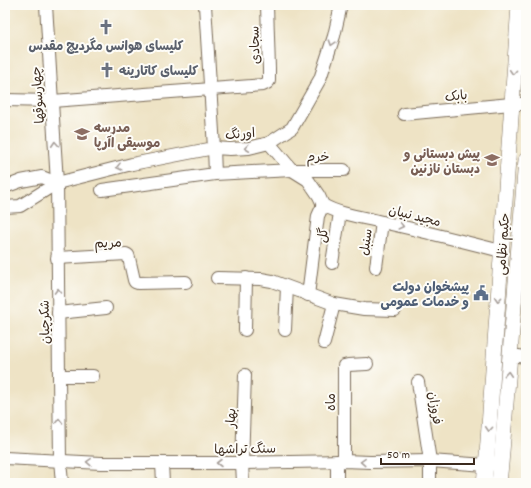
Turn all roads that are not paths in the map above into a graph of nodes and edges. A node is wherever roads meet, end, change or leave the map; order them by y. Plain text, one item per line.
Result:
1 (46, 5) edge
2 (205, 5) edge
3 (267, 5) edge
4 (341, 5) edge
5 (519, 5) edge
6 (210, 90) junction
7 (5, 100) edge
8 (52, 101) junction
9 (511, 104) junction
10 (526, 104) edge
11 (404, 114) dead end
12 (269, 143) junction
13 (214, 148) junction
14 (526, 160) edge
15 (292, 170) junction
16 (344, 170) dead end
17 (215, 174) junction
18 (57, 183) junction
19 (5, 187) edge
20 (102, 190) dead end
21 (323, 206) junction
22 (5, 208) edge
23 (340, 212) junction
24 (382, 222) junction
25 (502, 251) junction
26 (523, 251) edge
27 (57, 258) junction
28 (332, 263) dead end
29 (376, 267) dead end
30 (217, 278) dead end
31 (246, 278) junction
32 (186, 282) dead end
33 (287, 287) junction
34 (308, 295) junction
35 (334, 304) junction
36 (106, 308) dead end
37 (395, 310) dead end
38 (58, 313) junction
39 (245, 330) dead end
40 (285, 330) dead end
41 (324, 343) dead end
42 (510, 355) junction
43 (526, 357) edge
44 (367, 364) dead end
45 (245, 375) dead end
46 (59, 376) junction
47 (94, 376) dead end
48 (418, 382) dead end
49 (5, 458) edge
50 (60, 460) junction
51 (341, 461) junction
52 (430, 461) junction
53 (162, 463) junction
54 (242, 463) junction
55 (501, 464) junction
56 (486, 465) junction
57 (62, 483) edge
58 (163, 483) edge
59 (243, 483) edge
60 (337, 483) edge
61 (430, 483) edge
62 (484, 483) edge
63 (499, 483) edge

1 - 8 street, چهارسوقها
2 - 6 street
3 - 6 street, سجادی
4 -> 12 street, اورنگ
5 -> 9 main road, حکیم نظامی
6 - 8 street
6 - 13 street
7 - 8 street
18 -> 8 street, چهارسوقها
9 - 10 street, بابک
9 - 11 street, بابک
9 - 25 main road, حکیم نظامی
12 -> 13 street, اورنگ
12 - 15 street
13 - 17 street
13 -> 18 street, اورنگ
14 - 26 main road, حکیم نظامی
15 - 16 street, خرم
15 - 17 street
15 - 21 street
17 - 20 street
18 - 19 street
18 - 22 street
18 - 27 street, شکرچیان
21 - 23 street, مجید نبیان
21 - 34 street
23 - 24 street, مجید نبیان
23 - 28 street, گل
24 -> 25 street, مجید نبیان
24 - 29 street, سنبل
25 -> 56 main road, حکیم نظامی
26 - 42 main road, حکیم نظامی
27 - 32 street, مریم
38 -> 27 street, شکرچیان
30 - 31 street
31 - 33 street
31 - 39 street
33 - 34 street
33 - 40 street
34 - 35 street
35 - 37 street
35 - 41 street
36 - 38 street
38 - 46 street, شکرچیان
42 - 43 street
55 -> 42 main road, حکیم نظامی
44 - 51 street, ماه
45 - 54 street, بهار
46 - 47 street
50 -> 46 street, شکرچیان
48 - 52 street, فروزان
49 - 50 street, سنگ تراشها
53 -> 50 street, سنگ تراشها
50 - 57 street, شکرچیان
52 -> 51 street, سنگ تراشها
51 - 54 street, سنگ تراشها
51 - 60 street
52 - 56 street, سنگ تراشها
52 - 61 street, فروزان
54 -> 53 street, سنگ تراشها
53 - 58 street
54 - 59 street, بهار
55 - 56 street, سنگ تراشها
55 - 63 main road, حکیم نظامی
56 - 62 main road, حکیم نظامی

